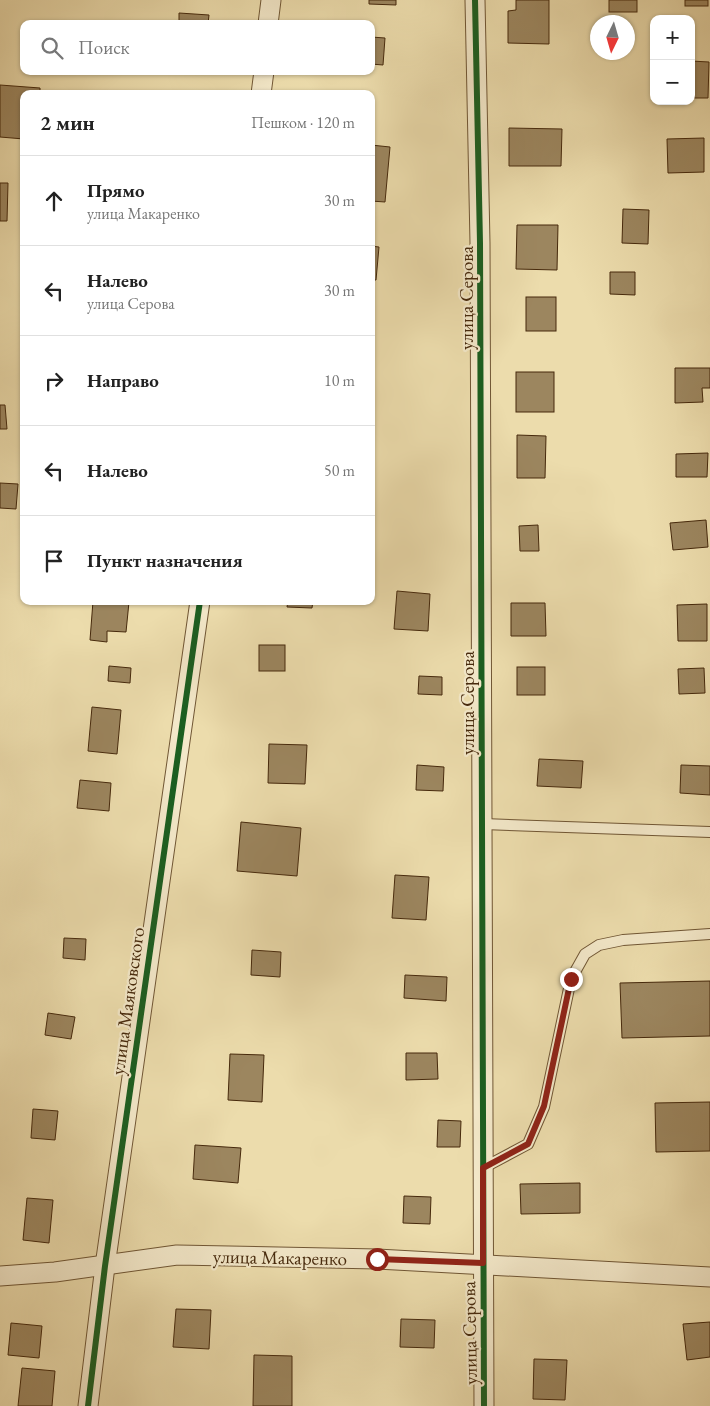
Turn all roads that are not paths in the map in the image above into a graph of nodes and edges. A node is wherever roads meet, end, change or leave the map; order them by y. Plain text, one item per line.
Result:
1 (271, 0) edge
2 (475, 0) edge
3 (268, 20) edge
4 (263, 75) edge
5 (262, 90) edge
6 (199, 605) edge
7 (483, 824) junction
8 (710, 832) edge
9 (710, 934) edge
10 (483, 1168) junction
11 (483, 1263) junction
12 (105, 1266) junction
13 (0, 1276) edge
14 (710, 1277) edge
15 (88, 1406) edge
16 (484, 1406) edge

1 - 3 street
2 - 7 street, улица Серова
4 - 5 street
6 - 12 street, улица Маяковского
7 - 8 lane
7 - 10 street, улица Серова
9 - 10 lane
10 - 11 street, улица Серова
11 - 12 street, улица Макаренко
11 - 14 street, улица Макаренко
11 - 16 street, улица Серова
12 - 13 street, улица Макаренко
12 - 15 street, улица Маяковского

